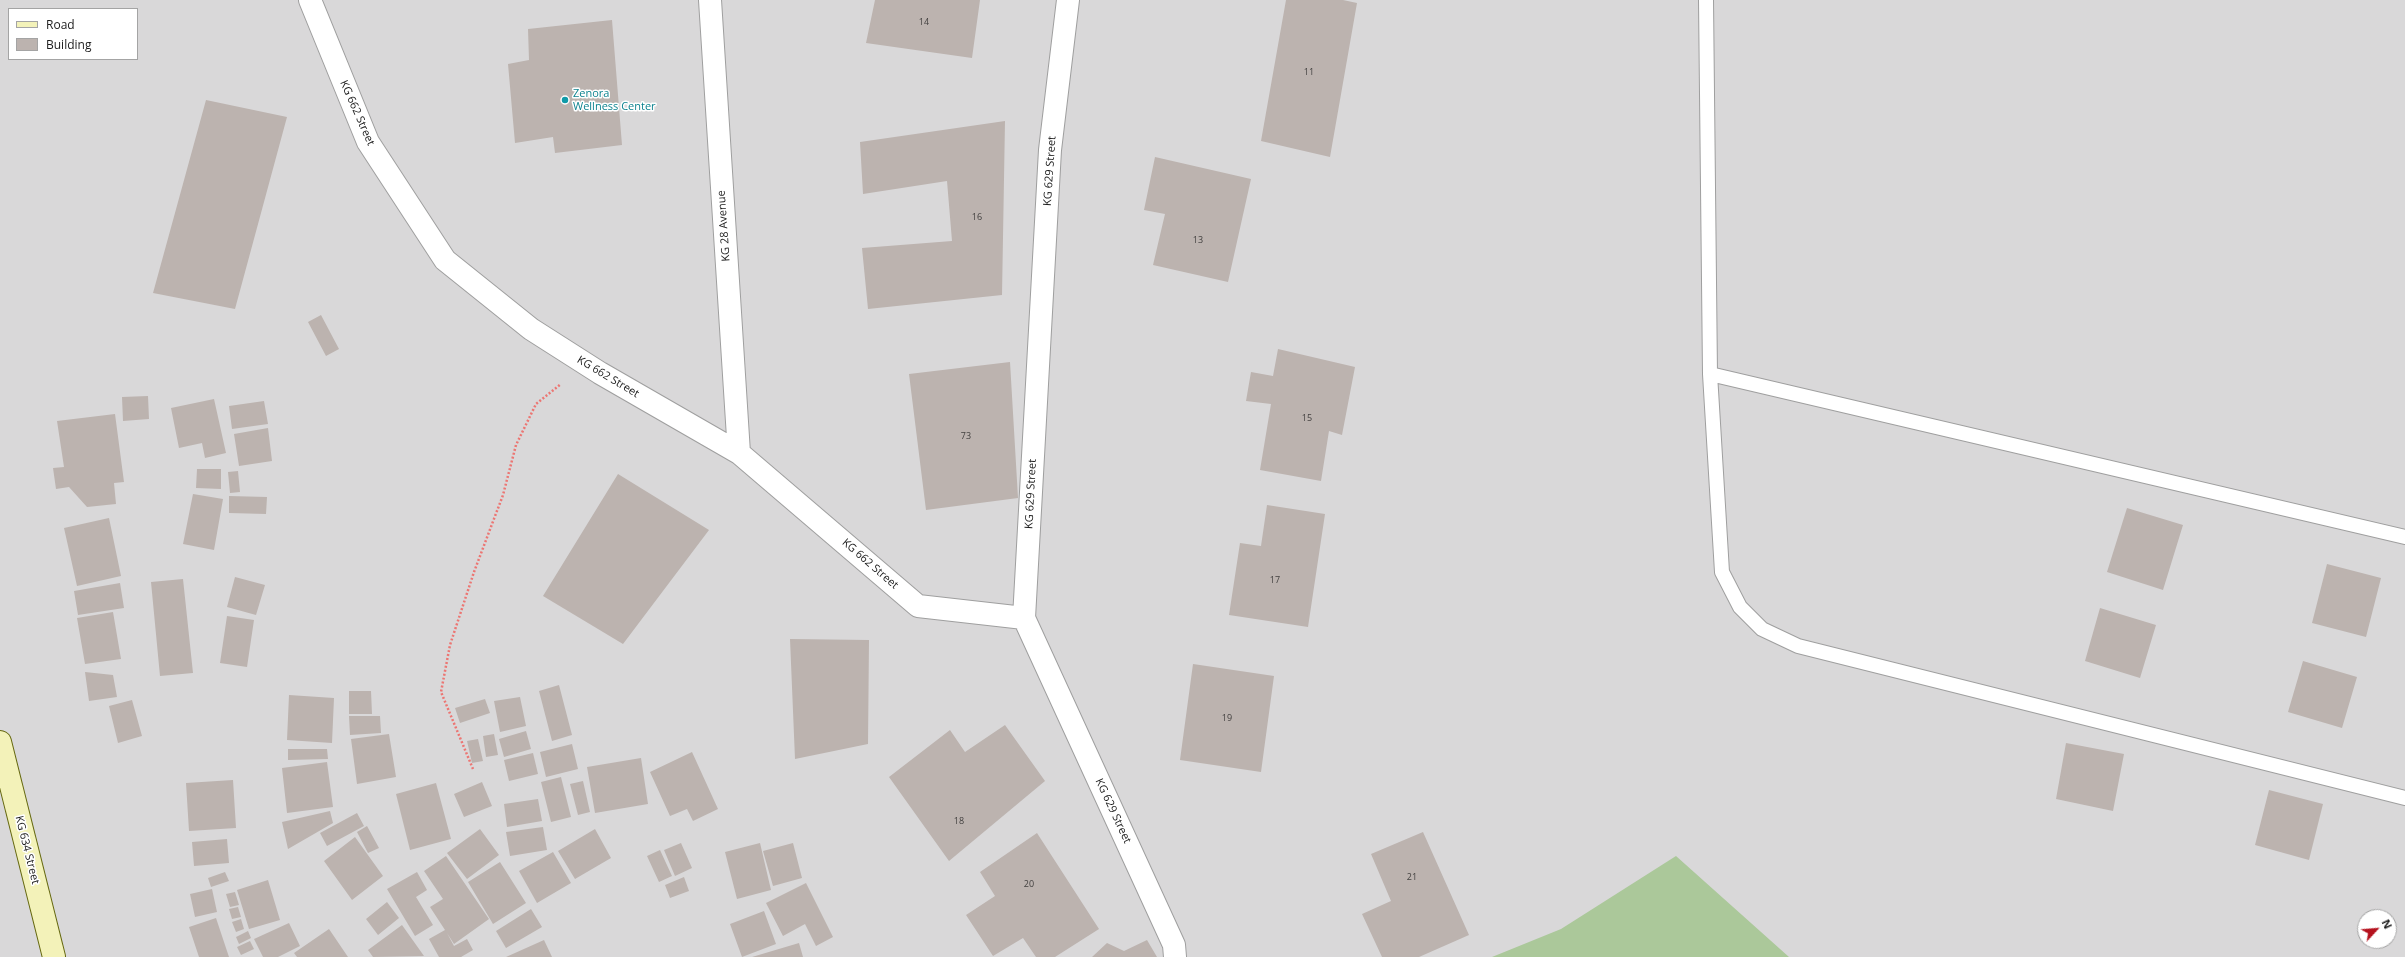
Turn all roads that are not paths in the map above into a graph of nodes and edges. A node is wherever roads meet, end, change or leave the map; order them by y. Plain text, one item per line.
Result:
1 (310, 0) edge
2 (710, 0) edge
3 (1068, 0) edge
4 (1706, 0) edge
5 (1710, 374) junction
6 (739, 453) junction
7 (2405, 537) edge
8 (1024, 618) junction
9 (0, 742) edge
10 (2405, 798) edge
11 (54, 957) edge
12 (1175, 957) edge

1 - 6 street, KG 662 Street
2 - 6 street, KG 28 Avenue
3 - 8 street, KG 629 Street
4 - 5 lane
5 - 7 lane
5 - 10 lane
6 - 8 street, KG 662 Street
8 - 12 street, KG 629 Street
9 - 11 main road, KG 634 Street

